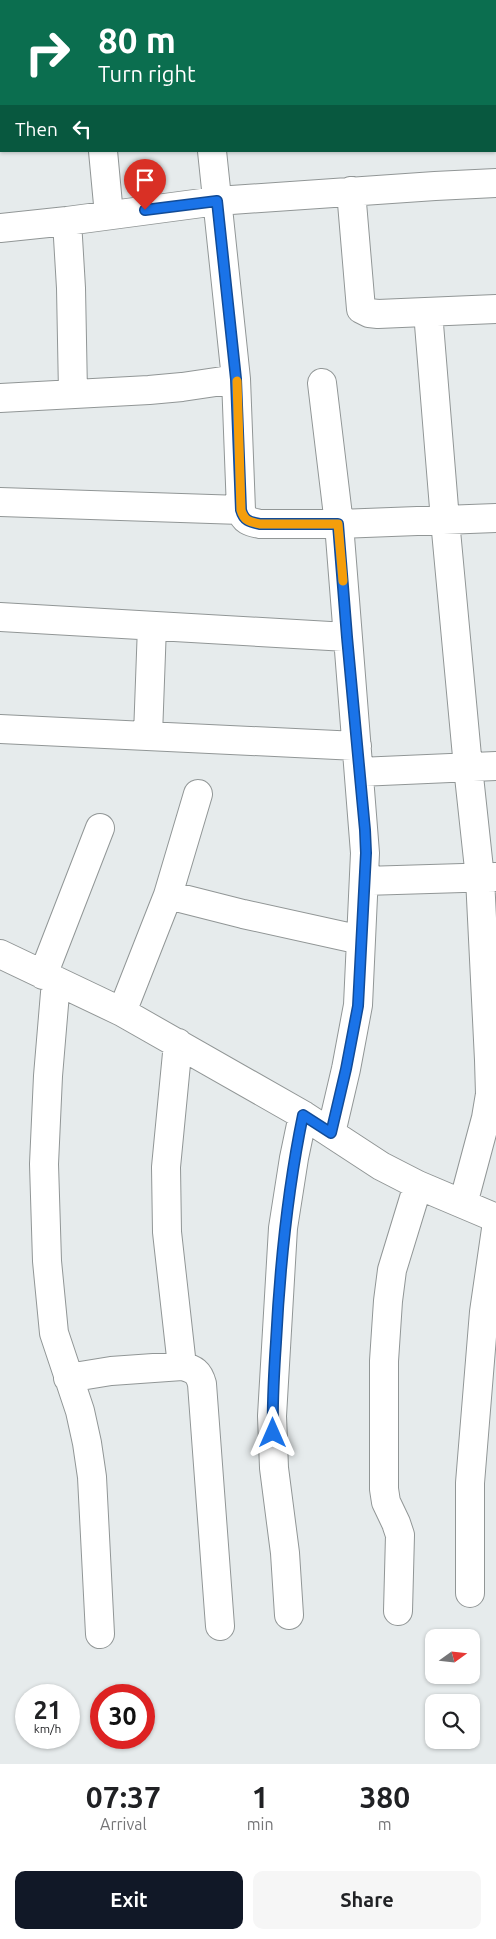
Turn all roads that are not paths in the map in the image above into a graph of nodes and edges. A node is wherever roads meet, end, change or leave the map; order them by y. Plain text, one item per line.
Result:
1 (103, 152) edge
2 (212, 152) edge
3 (496, 183) edge
4 (351, 191) junction
5 (217, 201) junction
6 (109, 215) junction
7 (67, 222) junction
8 (0, 228) edge
9 (496, 308) edge
10 (428, 312) junction
11 (236, 379) junction
12 (322, 382) dead end
13 (73, 393) junction
14 (0, 398) edge
15 (0, 502) edge
16 (241, 510) junction
17 (496, 518) edge
18 (445, 520) junction
19 (338, 524) junction
20 (0, 617) edge
21 (152, 626) junction
22 (347, 637) junction
23 (0, 729) edge
24 (148, 735) junction
25 (358, 759) junction
26 (496, 766) edge
27 (468, 767) junction
28 (198, 794) dead end
29 (100, 828) dead end
30 (488, 878) edge
31 (364, 881) junction
32 (168, 894) junction
33 (361, 940) junction
34 (0, 954) edge
35 (50, 978) junction
36 (122, 1012) junction
37 (178, 1043) junction
38 (303, 1115) junction
39 (331, 1133) junction
40 (418, 1185) junction
41 (463, 1204) junction
42 (496, 1218) edge
43 (496, 1229) edge
44 (182, 1366) junction
45 (68, 1378) junction
46 (470, 1593) dead end
47 (398, 1611) dead end
48 (289, 1615) dead end
49 (220, 1626) dead end
50 (100, 1634) dead end

1 - 6 street
2 - 5 street
3 - 4 street
4 - 5 street
4 - 10 street
5 - 6 street
5 - 11 street
6 - 7 street
7 - 8 street
7 - 13 street
9 - 10 street
10 - 18 street
11 - 13 street
11 - 16 street
12 - 19 street
13 - 14 street
15 - 16 street
16 - 19 street
17 - 18 street
18 - 19 street
18 - 27 street
19 - 22 street
20 - 21 street
21 - 22 street
21 - 24 street
22 - 25 street
23 - 24 street
24 - 25 street
25 - 27 street
25 - 31 street
26 - 27 street
27 - 30 street
28 - 32 street
29 - 35 street
30 - 31 street
30 - 41 street
31 - 33 street
32 - 33 street
32 - 36 street
33 - 39 street
34 - 35 street
35 - 36 street
35 - 45 street
36 - 37 street
37 - 38 street
37 - 44 street
38 - 39 street
38 - 48 street
39 - 40 street
40 - 41 street
40 - 47 street
41 - 42 street
43 - 46 street
44 - 45 street
44 - 49 street
45 - 50 street

